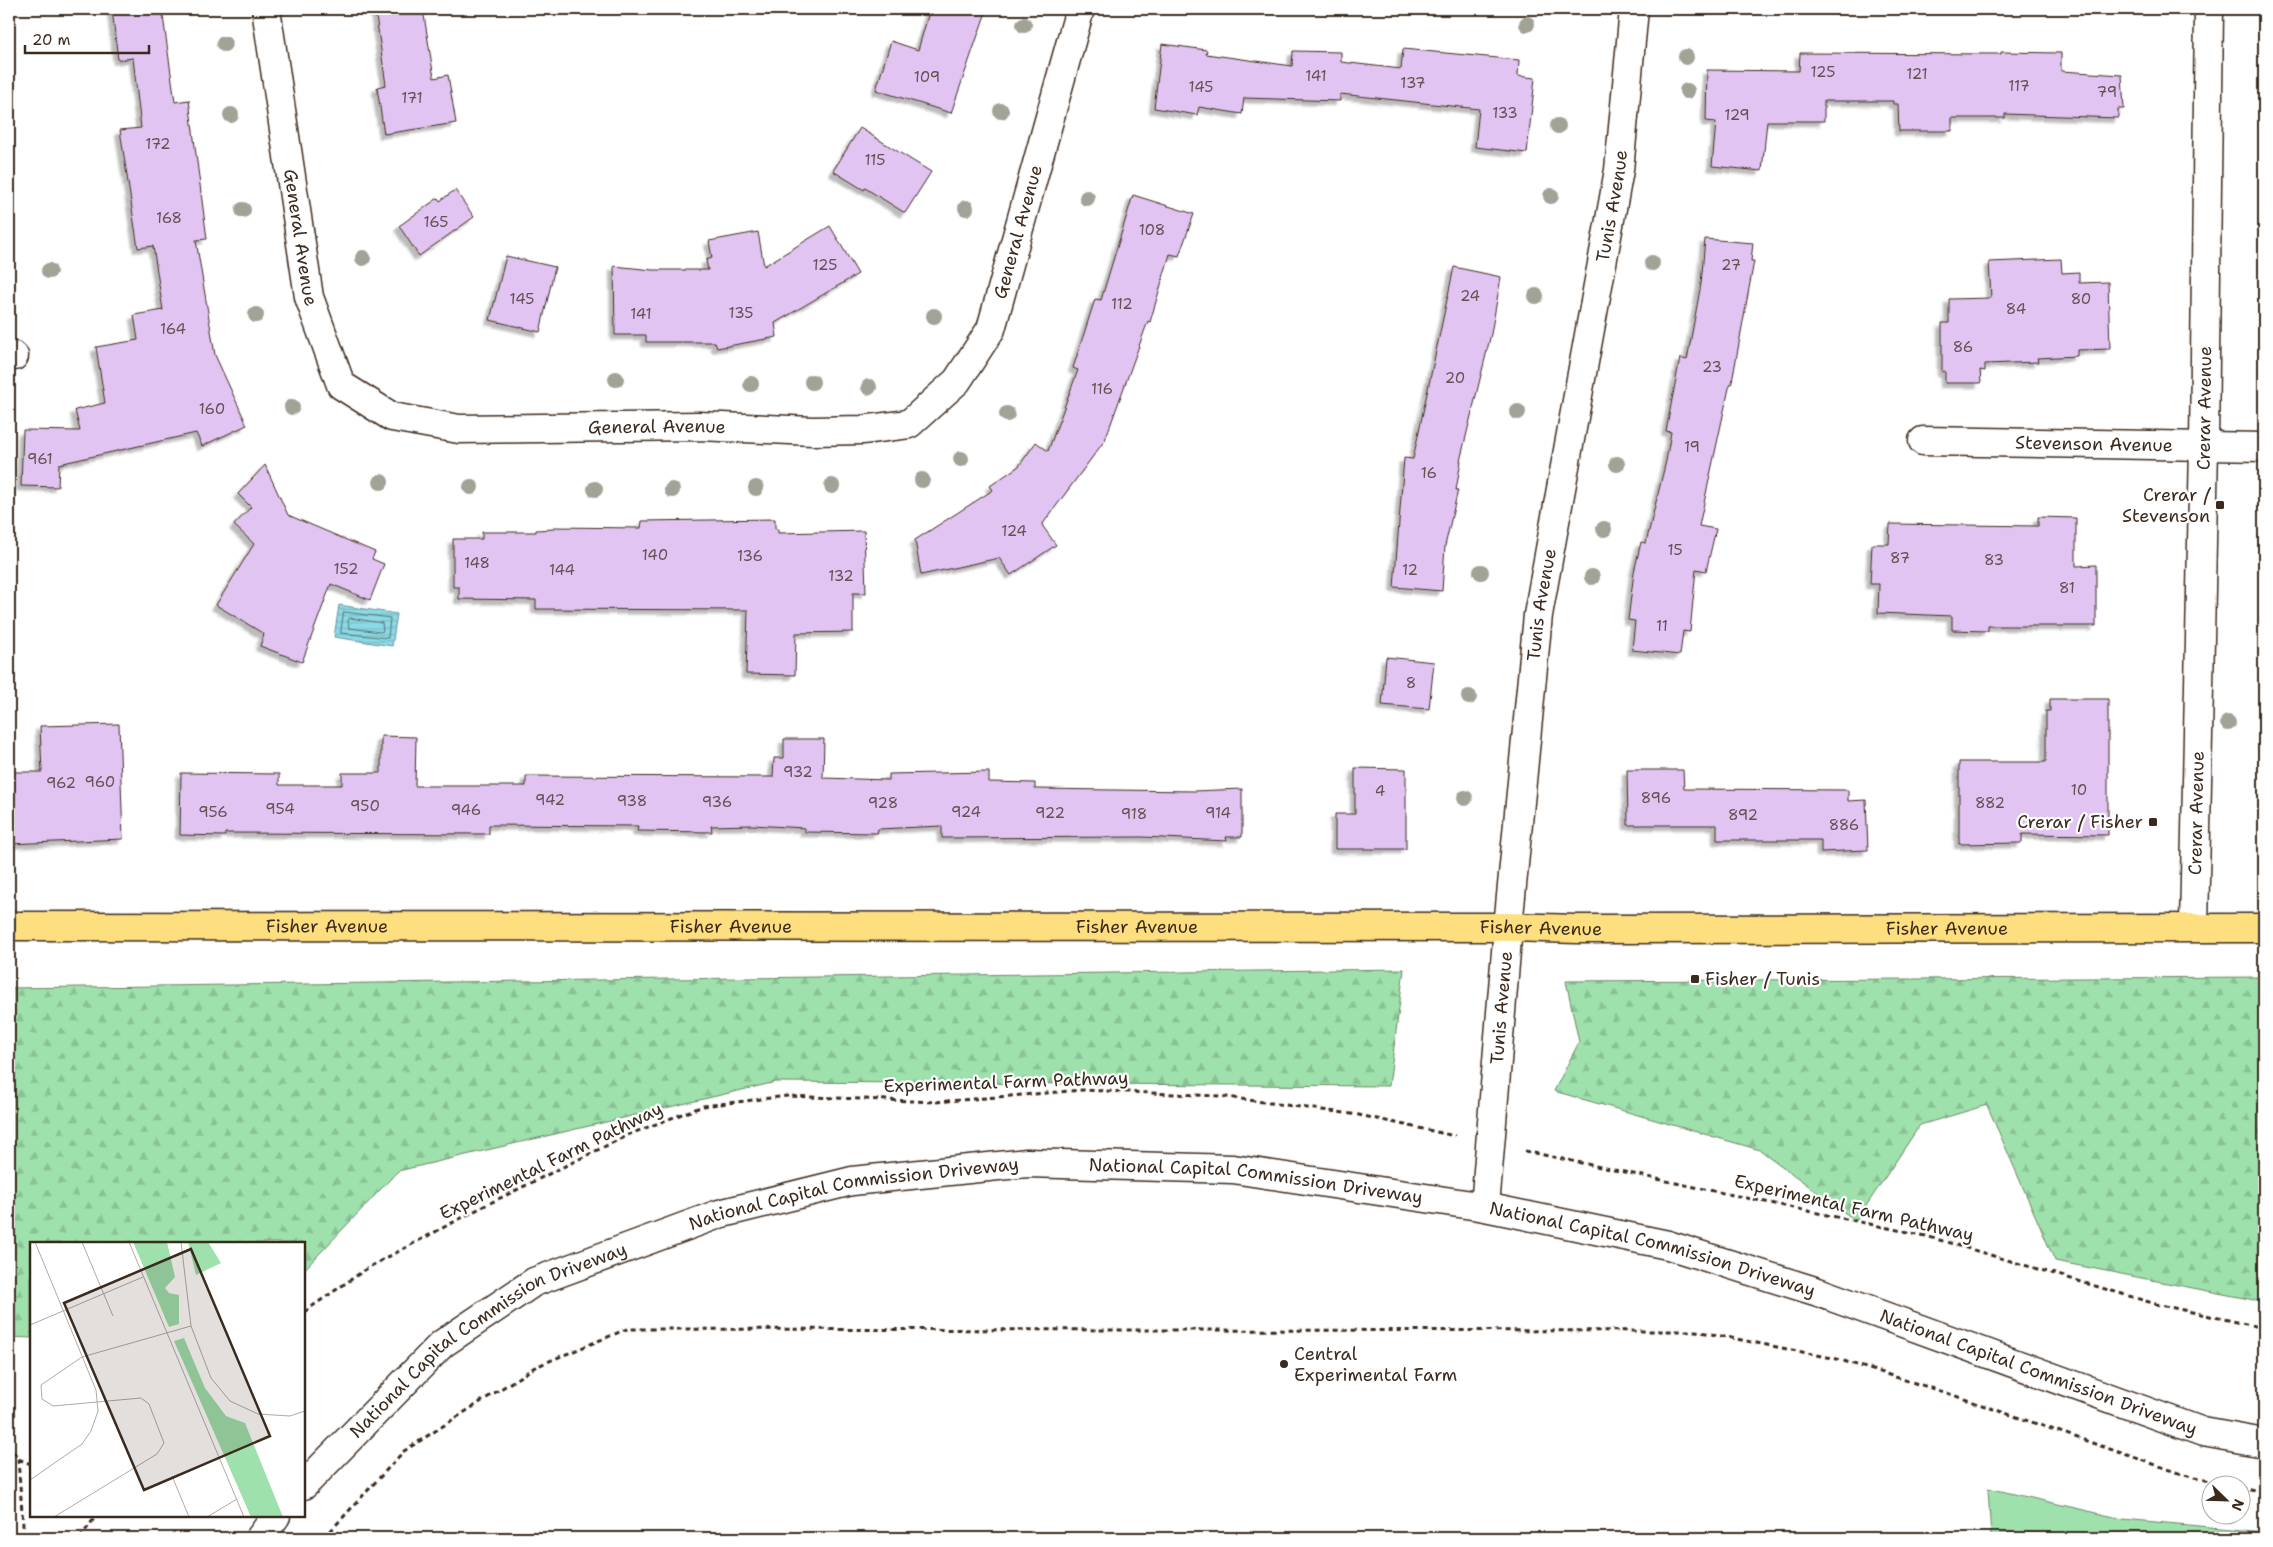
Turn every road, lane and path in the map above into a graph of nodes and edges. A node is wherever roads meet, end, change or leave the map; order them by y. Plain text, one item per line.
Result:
1 (266, 9) edge
2 (1080, 9) edge
3 (1634, 9) edge
4 (2209, 9) edge
5 (1923, 441) dead end
6 (2204, 446) junction
7 (2264, 447) edge
8 (9, 926) edge
9 (1508, 927) junction
10 (2194, 927) junction
11 (2264, 928) edge
12 (1457, 1136) dead end
13 (1522, 1150) dead end
14 (1485, 1207) junction
15 (305, 1311) edge
16 (2264, 1328) edge
17 (2264, 1443) edge
18 (9, 1444) edge
19 (18, 1459) junction
20 (30, 1464) edge
21 (2200, 1479) edge
22 (305, 1484) edge
23 (2250, 1489) edge
24 (2264, 1492) edge
25 (95, 1517) edge
26 (275, 1517) edge
27 (24, 1538) edge
28 (80, 1538) edge
29 (260, 1538) edge
30 (324, 1538) edge

1 - 2 street, General Avenue
3 - 9 street, Tunis Avenue
4 - 6 street, Crerar Avenue
5 - 6 street, Stevenson Avenue
6 - 7 street, Stevenson Avenue
6 - 10 street, Crerar Avenue
8 - 9 main road, Fisher Avenue
9 - 10 main road, Fisher Avenue
9 - 14 street, Tunis Avenue
10 - 11 main road, Fisher Avenue
12 - 15 path, Experimental Farm Pathway
13 - 16 path, Experimental Farm Pathway
14 - 17 street, National Capital Commission Driveway
14 - 22 street, National Capital Commission Driveway
18 - 19 path
19 - 20 path
19 - 27 path
21 - 30 path
23 - 24 path
25 - 28 path
26 - 29 street

